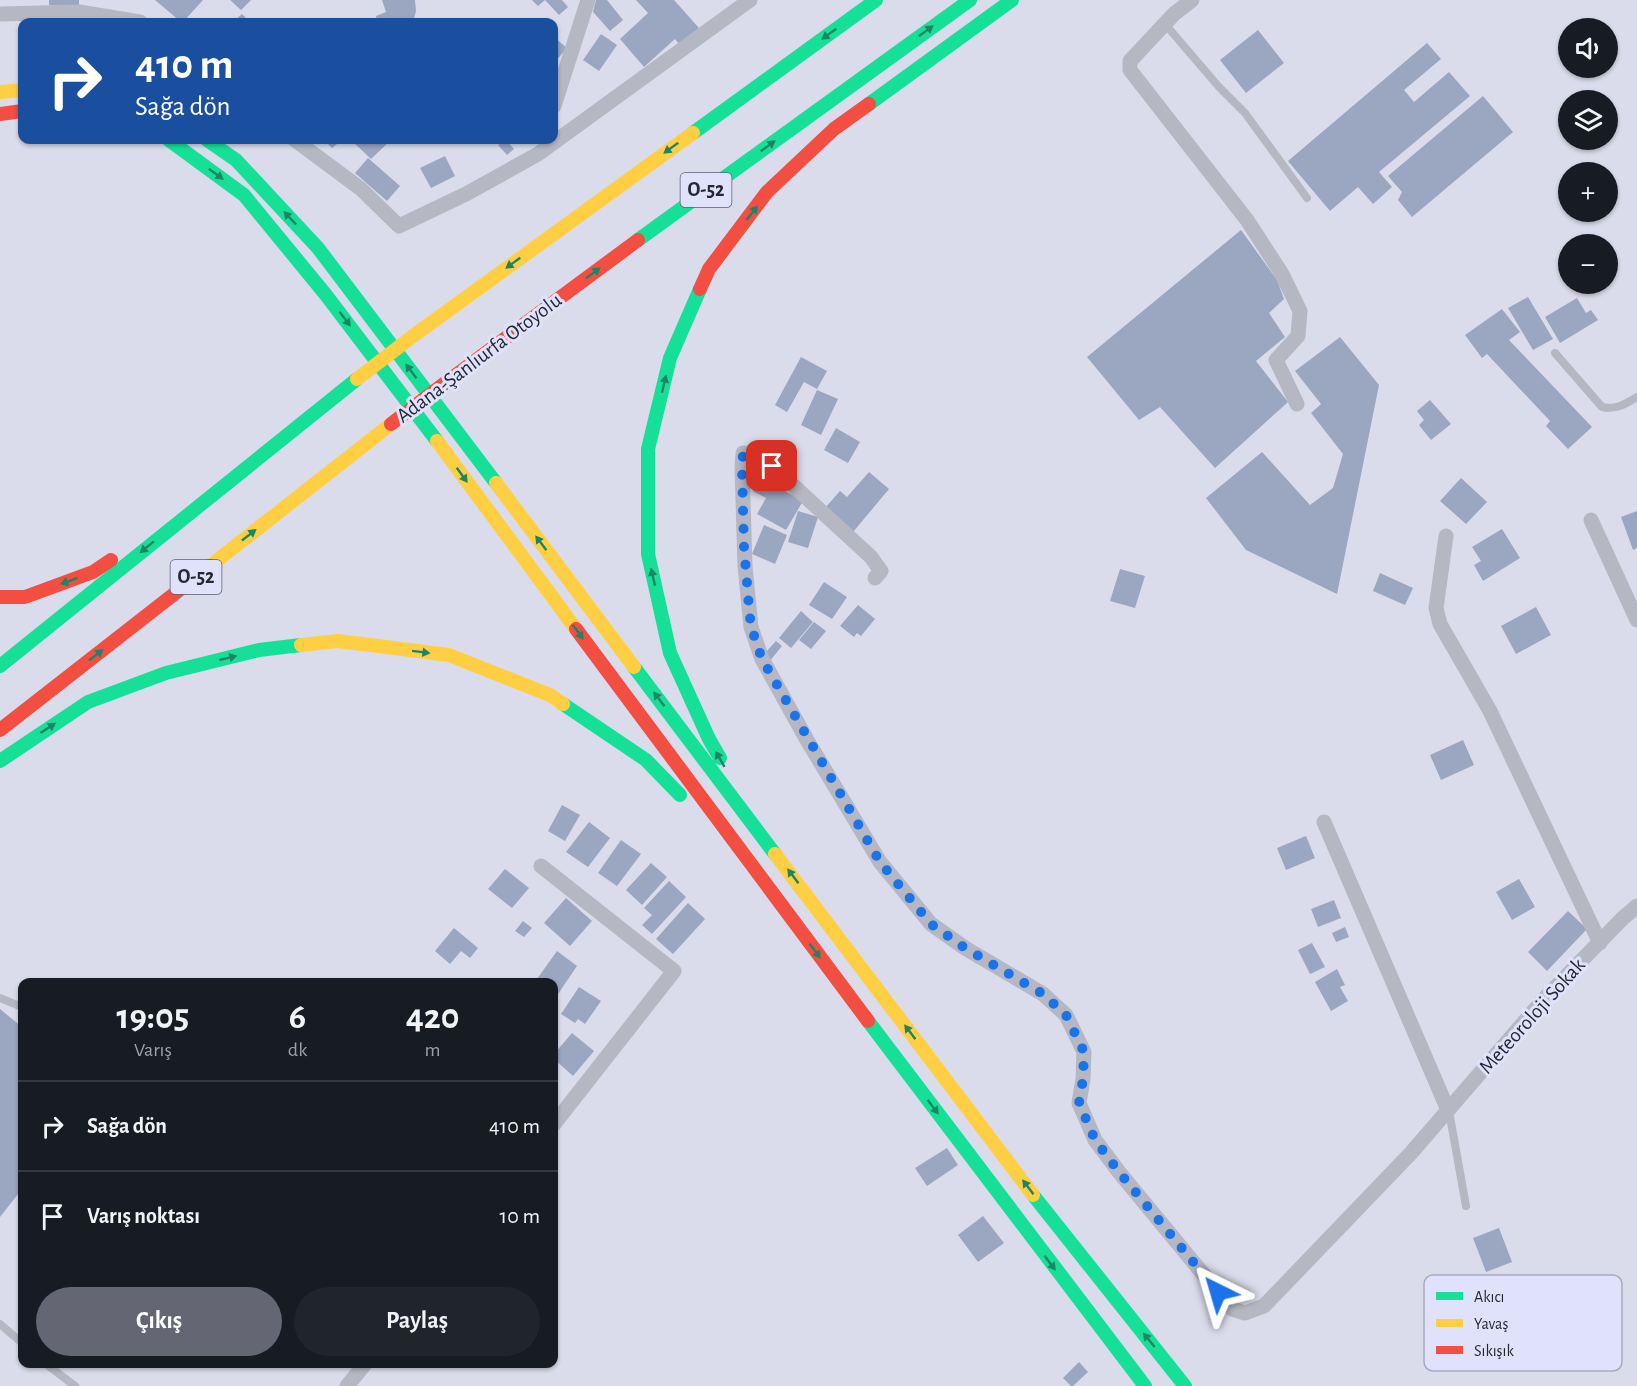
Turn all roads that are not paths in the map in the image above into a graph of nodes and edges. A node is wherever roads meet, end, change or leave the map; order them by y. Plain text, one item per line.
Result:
1 (588, 0) edge
2 (750, 0) edge
3 (876, 0) edge
4 (970, 0) edge
5 (1012, 0) edge
6 (1192, 0) edge
7 (0, 14) edge
8 (116, 18) edge
9 (1165, 24) junction
10 (18, 90) edge
11 (0, 92) edge
12 (558, 94) edge
13 (18, 112) edge
14 (0, 114) edge
15 (558, 134) edge
16 (174, 144) edge
17 (213, 144) edge
18 (301, 144) edge
19 (540, 147) edge
20 (1307, 198) dead end
21 (1555, 353) dead end
22 (357, 379) junction
23 (1637, 397) edge
24 (1297, 404) dead end
25 (1591, 520) dead end
26 (1446, 536) dead end
27 (874, 578) dead end
28 (0, 597) edge
29 (1637, 620) edge
30 (0, 666) edge
31 (0, 730) edge
32 (0, 761) edge
33 (1324, 822) dead end
34 (770, 846) junction
35 (541, 866) dead end
36 (755, 871) junction
37 (1637, 906) edge
38 (1600, 943) junction
39 (0, 998) edge
40 (18, 1005) edge
41 (1449, 1110) junction
42 (558, 1119) edge
43 (1466, 1206) dead end
44 (0, 1324) edge
45 (18, 1340) edge
46 (51, 1368) edge
47 (362, 1368) edge
48 (75, 1386) edge
49 (347, 1386) edge
50 (1145, 1386) edge
51 (1185, 1386) edge

1 - 12 street
2 - 15 street
3 -> 22 highway, O-52, bridge
31 -> 4 highway, Adana-Şanlıurfa Otoyolu / O-52, bridge
34 -> 5 highway
6 - 9 street
7 - 8 street
9 - 20 lane
9 - 24 street
10 - 11 highway
13 - 14 highway
16 -> 36 highway
34 -> 17 highway
18 - 19 street
21 - 23 lane
22 -> 28 highway
22 -> 30 highway, O-52
25 - 29 street
26 - 38 street
27 - 41 street, Meteoroloji Sokak
32 -> 36 highway
33 - 41 street
51 -> 34 highway
35 - 42 street
36 -> 50 highway
37 - 38 street, Meteoroloji Sokak
38 - 41 street, Meteoroloji Sokak
39 - 40 lane
41 - 43 lane
44 - 45 lane
46 - 48 lane
47 - 49 street

